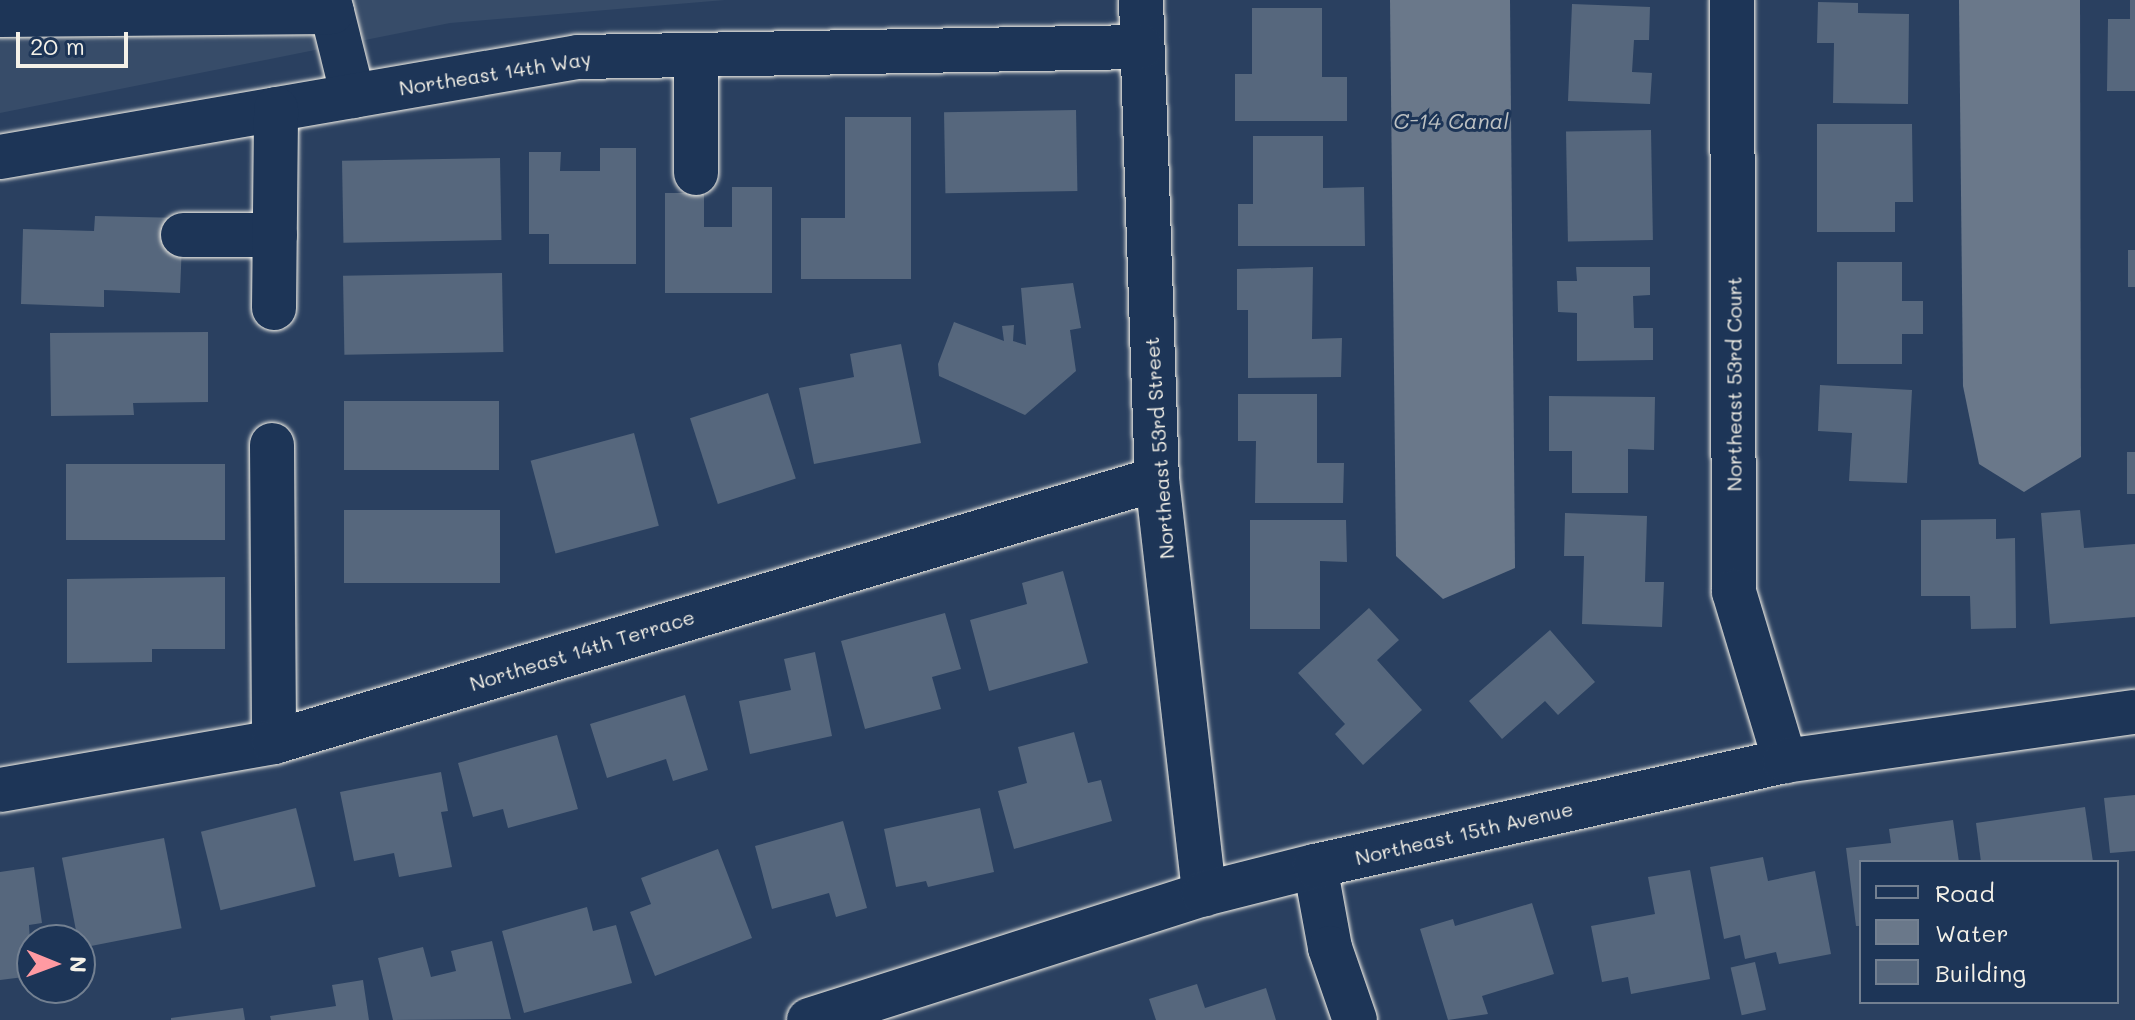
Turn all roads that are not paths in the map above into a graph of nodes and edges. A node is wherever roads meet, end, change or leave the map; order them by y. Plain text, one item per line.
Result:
1 (1141, 0) edge
2 (1732, 0) edge
3 (330, 6) edge
4 (0, 15) edge
5 (1141, 47) junction
6 (696, 55) junction
7 (353, 96) junction
8 (276, 109) junction
9 (0, 157) edge
10 (696, 173) dead end
11 (183, 235) dead end
12 (275, 235) junction
13 (274, 308) dead end
14 (272, 445) dead end
15 (1157, 479) junction
16 (2135, 712) edge
17 (274, 742) junction
18 (1785, 761) junction
19 (0, 790) edge
20 (1315, 866) junction
21 (1204, 894) junction
22 (809, 1020) edge
23 (1355, 1020) edge

1 - 5 street, Northeast 53rd Street
2 - 18 street, Northeast 53rd Court
3 - 4 street
3 - 7 street
5 - 6 street, Northeast 14th Way
5 - 15 street, Northeast 53rd Street
6 - 7 street, Northeast 14th Way
6 - 10 street
7 - 8 street, Northeast 14th Way
8 - 9 street, Northeast 14th Way
8 - 12 street
11 - 12 street
12 - 13 street
14 - 17 street
15 - 17 street, Northeast 14th Terrace
15 - 21 street, Northeast 53rd Street
16 - 18 street, Northeast 15th Avenue
17 - 19 street, Northeast 14th Terrace
18 - 20 street, Northeast 15th Avenue
20 - 21 street, Northeast 15th Avenue
20 - 23 street
21 - 22 street, Northeast 15th Avenue

